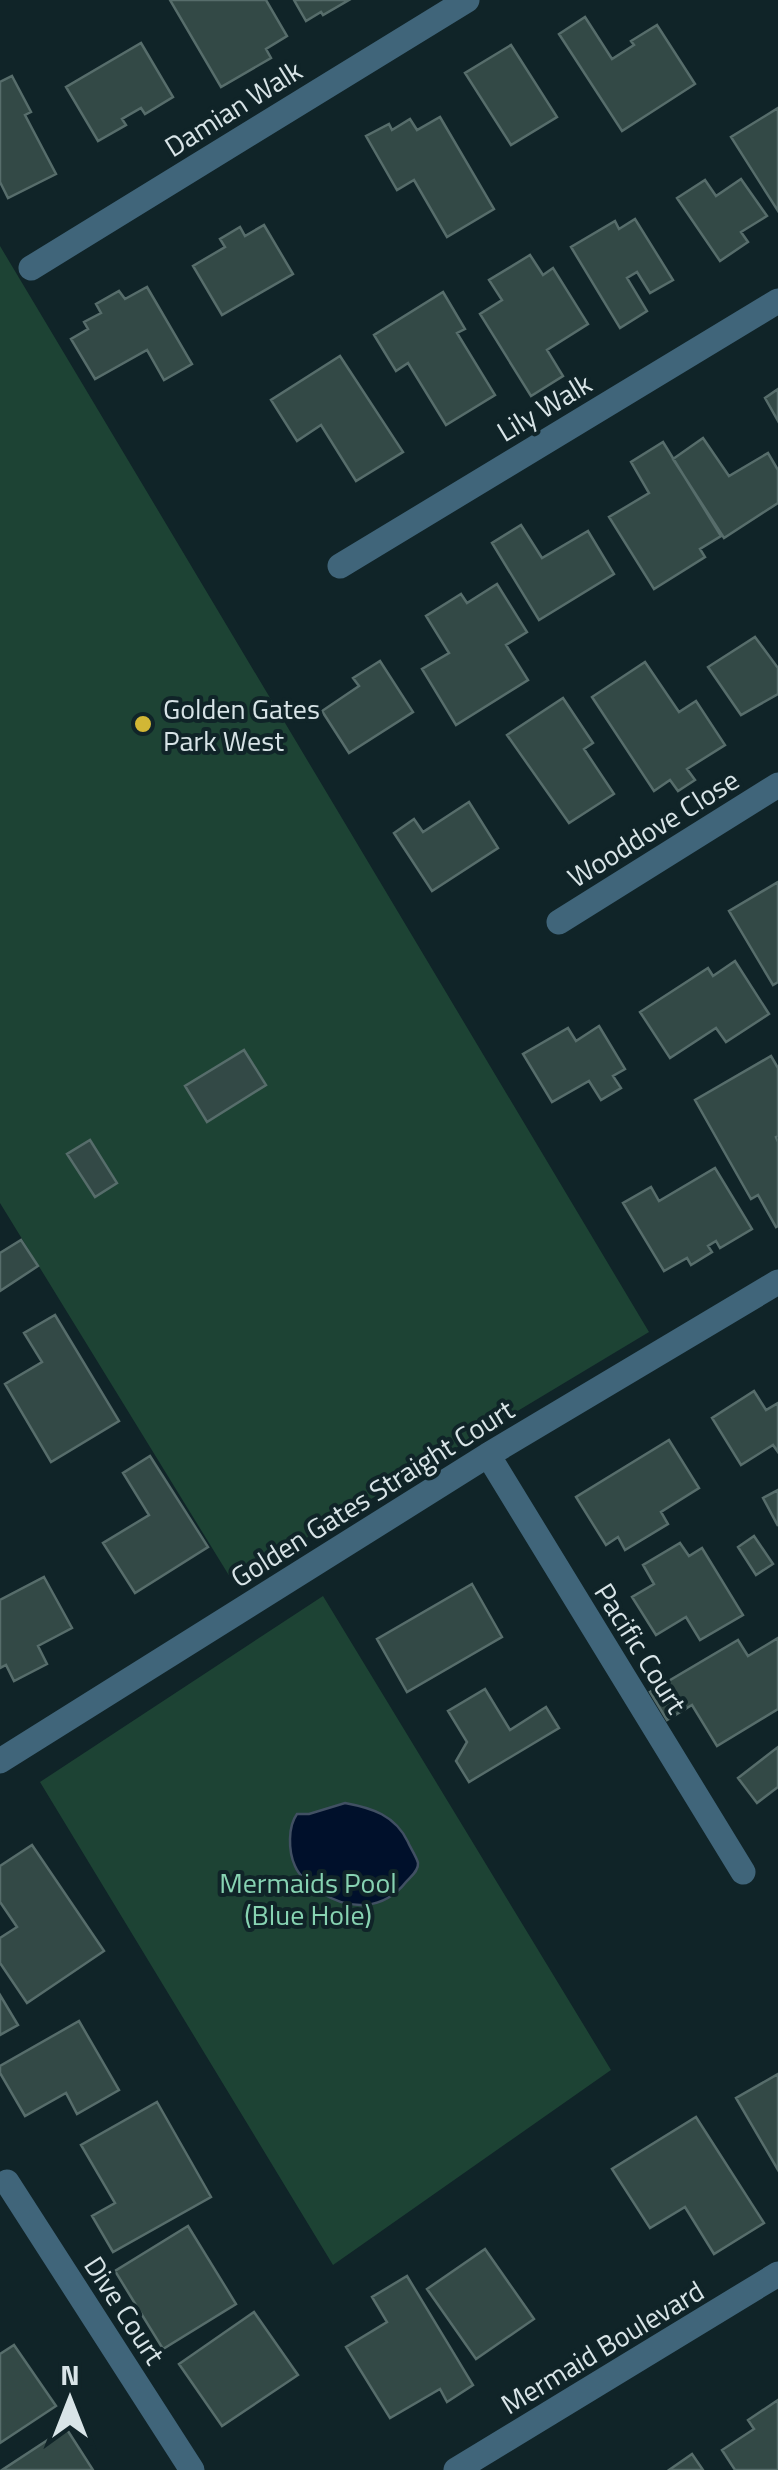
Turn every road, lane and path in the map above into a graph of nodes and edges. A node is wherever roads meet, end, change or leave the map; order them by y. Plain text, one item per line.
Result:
1 (467, 0) edge
2 (31, 268) dead end
3 (778, 301) edge
4 (340, 566) dead end
5 (778, 785) edge
6 (559, 922) dead end
7 (778, 1282) edge
8 (488, 1455) junction
9 (0, 1761) edge
10 (743, 1872) dead end
11 (7, 2182) dead end
12 (778, 2274) edge
13 (192, 2470) edge
14 (456, 2470) edge

1 - 2 street, Damian Walk
3 - 4 street, Lily Walk
5 - 6 street, Wooddove Close
7 - 8 street, Golden Gates Straight Court
8 - 9 street, Golden Gates Straight Court
8 - 10 street, Pacific Court
11 - 13 street, Dive Court
12 - 14 street, Mermaid Boulevard

